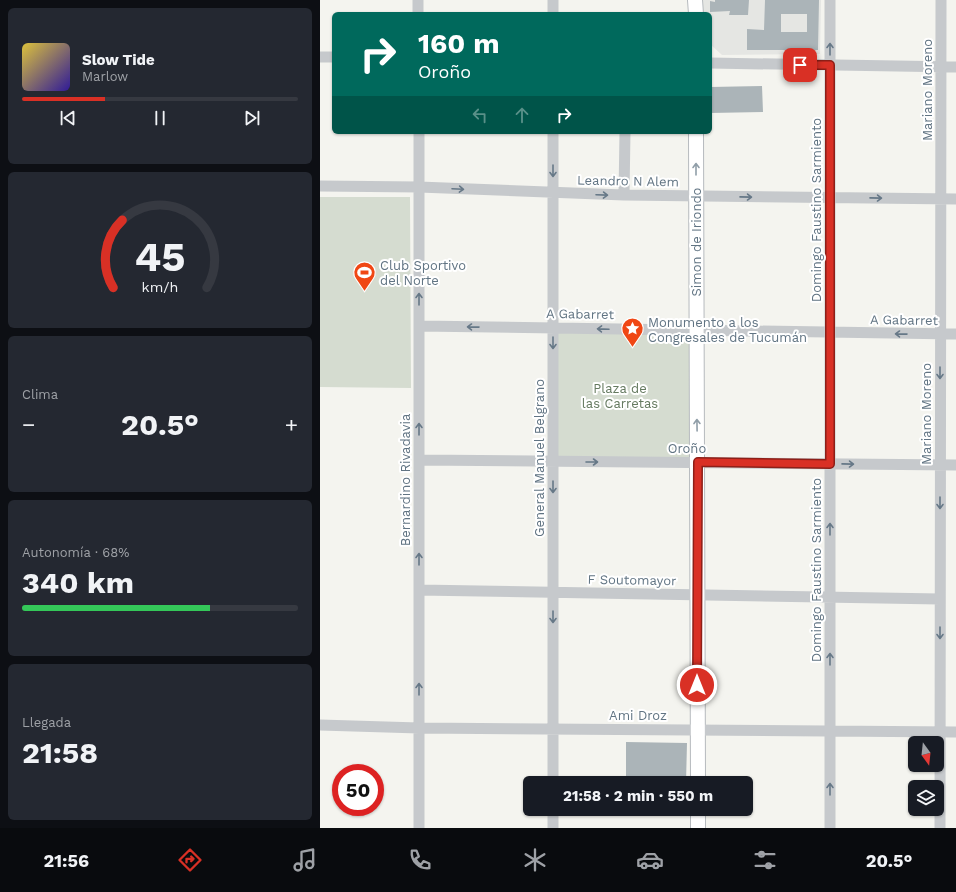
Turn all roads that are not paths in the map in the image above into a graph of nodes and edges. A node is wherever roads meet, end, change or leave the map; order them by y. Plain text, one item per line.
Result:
1 (418, 0) edge
2 (553, 0) edge
3 (696, 0) edge
4 (830, 0) edge
5 (941, 0) edge
6 (418, 12) edge
7 (553, 12) edge
8 (696, 12) edge
9 (320, 57) edge
10 (332, 57) edge
11 (712, 63) edge
12 (830, 65) junction
13 (941, 67) junction
14 (956, 67) edge
15 (419, 134) edge
16 (553, 134) edge
17 (625, 134) edge
18 (696, 134) edge
19 (320, 186) edge
20 (419, 187) junction
21 (553, 193) junction
22 (624, 195) junction
23 (695, 196) junction
24 (830, 198) junction
25 (940, 199) junction
26 (956, 199) edge
27 (419, 326) junction
28 (553, 328) junction
29 (696, 331) junction
30 (830, 333) junction
31 (940, 334) junction
32 (956, 334) edge
33 (419, 460) junction
34 (553, 462) junction
35 (698, 462) junction
36 (830, 464) junction
37 (940, 465) junction
38 (956, 465) edge
39 (419, 590) junction
40 (553, 593) junction
41 (697, 595) junction
42 (830, 598) junction
43 (940, 599) junction
44 (320, 725) edge
45 (419, 728) junction
46 (553, 729) junction
47 (697, 730) junction
48 (830, 731) junction
49 (940, 732) junction
50 (956, 732) edge
51 (553, 776) edge
52 (698, 776) edge
53 (553, 816) edge
54 (698, 816) edge
55 (419, 828) edge
56 (553, 828) edge
57 (698, 828) edge
58 (830, 828) edge
59 (940, 828) edge

1 - 6 street
2 - 7 street
3 - 8 main road
12 -> 4 street, Domingo Faustino Sarmiento
5 - 13 street, Mariano Moreno
9 - 10 street
11 - 12 street
12 - 13 street
12 - 24 street, Domingo Faustino Sarmiento
13 - 14 street
13 - 25 street, Mariano Moreno
15 - 20 street, Bernardino Rivadavia
16 -> 21 street, General Manuel Belgrano
17 - 22 street
23 -> 18 main road, Simon de Iriondo
19 - 20 street, Leandro N Alem
20 -> 21 street, Leandro N Alem
27 -> 20 street, Bernardino Rivadavia
21 -> 22 street, Leandro N Alem
21 - 28 street, General Manuel Belgrano
22 - 23 street, Leandro N Alem
23 -> 24 street, Leandro N Alem
23 - 29 main road, Simon de Iriondo
24 -> 25 street, Leandro N Alem
24 - 30 street, Domingo Faustino Sarmiento
25 - 26 street, Leandro N Alem
25 - 31 street, Mariano Moreno
28 -> 27 street, A Gabarret
33 -> 27 street, Bernardino Rivadavia
29 -> 28 street, A Gabarret
28 -> 34 street, General Manuel Belgrano
29 - 30 street, A Gabarret
35 -> 29 main road, Simon de Iriondo
31 -> 30 street, A Gabarret
30 - 36 street, Domingo Faustino Sarmiento
31 - 32 street, A Gabarret
31 -> 37 street, Mariano Moreno
33 - 34 street, Oroño
39 -> 33 street, Bernardino Rivadavia
34 -> 35 street, Oroño
34 -> 40 street, General Manuel Belgrano
35 - 36 street, Oroño
35 - 41 main road, Simon de Iriondo
36 -> 37 street, Oroño
42 -> 36 street, Domingo Faustino Sarmiento
37 - 38 street, Oroño
37 -> 43 street, Mariano Moreno
39 - 40 street, F Soutomayor
45 -> 39 street, Bernardino Rivadavia
40 - 41 street, F Soutomayor
40 -> 46 street, General Manuel Belgrano
41 - 42 street, F Soutomayor
41 - 47 main road, Simon de Iriondo
42 - 43 street, F Soutomayor
48 -> 42 street, Domingo Faustino Sarmiento
43 -> 49 street, Mariano Moreno
44 - 45 street, Ami Droz
45 - 46 street, Ami Droz
45 - 55 street, Bernardino Rivadavia
46 - 47 street, Ami Droz
46 - 51 street, General Manuel Belgrano
47 - 48 street, Ami Droz
47 - 52 main road, Simon de Iriondo
48 - 49 street, Ami Droz
58 -> 48 street, Domingo Faustino Sarmiento
49 - 50 street, Ami Droz
49 - 59 street, Mariano Moreno
53 - 56 street
54 - 57 main road

